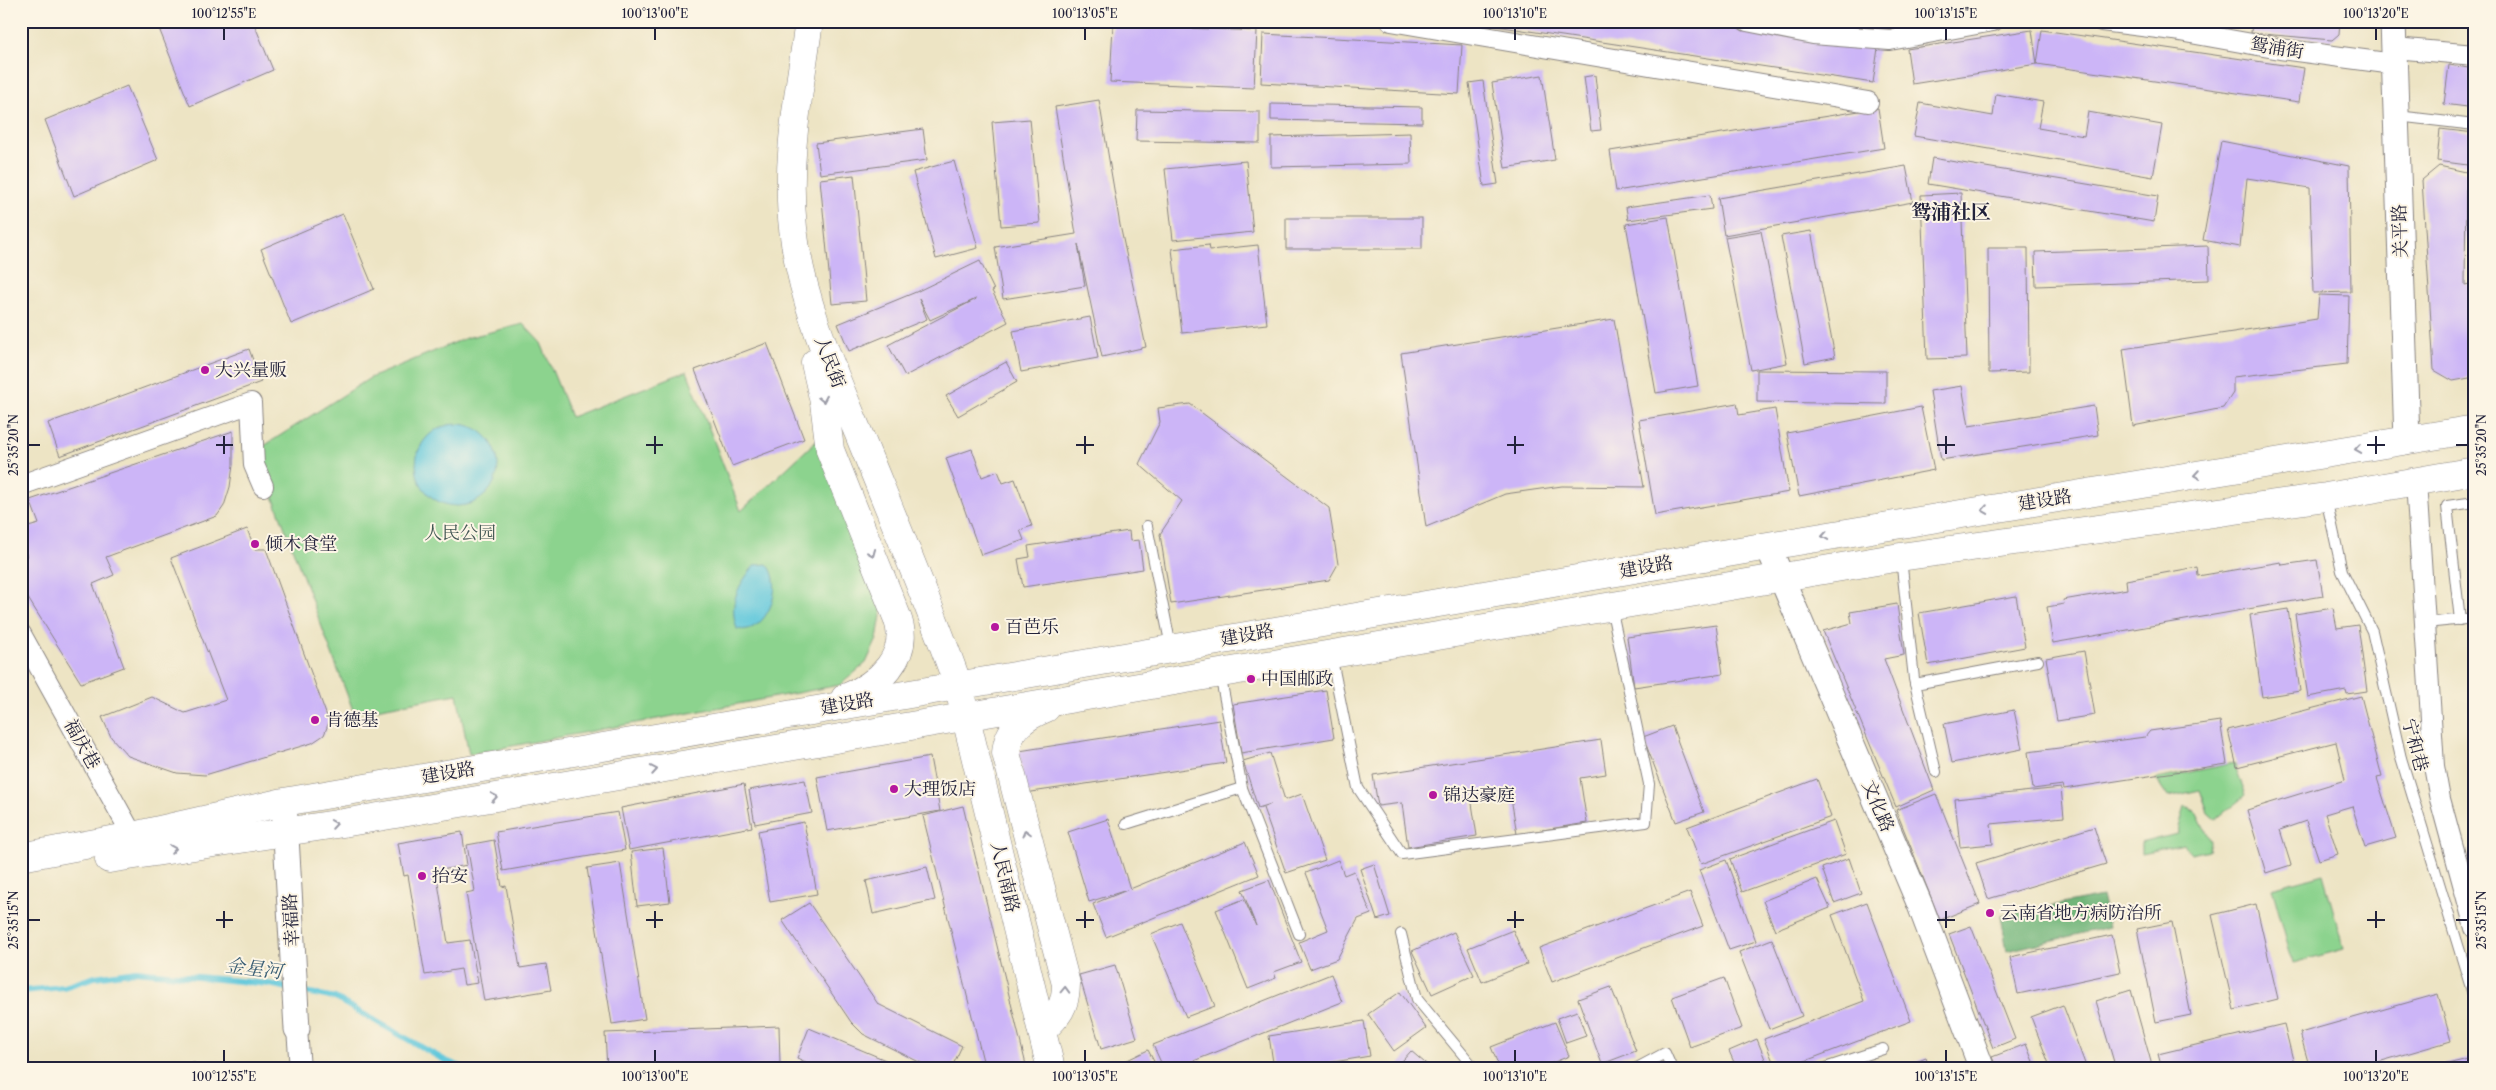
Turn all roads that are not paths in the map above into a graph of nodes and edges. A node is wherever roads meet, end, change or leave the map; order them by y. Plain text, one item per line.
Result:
1 (809, 21) edge
2 (1391, 21) edge
3 (1747, 21) edge
4 (1993, 21) edge
5 (2102, 21) edge
6 (2393, 21) edge
7 (2475, 55) edge
8 (2394, 56) junction
9 (1868, 102) dead end
10 (2396, 116) junction
11 (2475, 126) edge
12 (804, 282) junction
13 (2475, 430) edge
14 (2407, 441) junction
15 (2475, 471) edge
16 (2416, 481) junction
17 (21, 485) edge
18 (263, 486) dead end
19 (2326, 497) junction
20 (2475, 502) edge
21 (1146, 526) dead end
22 (1768, 546) junction
23 (1900, 556) junction
24 (1780, 577) junction
25 (1611, 606) junction
26 (2475, 618) edge
27 (2460, 620) junction
28 (2425, 624) junction
29 (21, 634) edge
30 (1171, 648) junction
31 (1331, 654) junction
32 (2038, 661) dead end
33 (1219, 673) junction
34 (1915, 684) junction
35 (958, 685) junction
36 (1065, 699) junction
37 (809, 711) junction
38 (967, 716) junction
39 (1936, 772) dead end
40 (1242, 788) junction
41 (284, 802) junction
42 (1126, 824) dead end
43 (287, 832) junction
44 (138, 845) junction
45 (21, 857) edge
46 (21, 874) edge
47 (2475, 928) edge
48 (1299, 934) dead end
49 (1401, 934) dead end
50 (2475, 1001) edge
51 (297, 1029) joint
52 (1042, 1030) junction
53 (1883, 1049) dead end
54 (300, 1069) edge
55 (1051, 1069) edge
56 (1475, 1069) edge
57 (1635, 1069) edge
58 (1672, 1069) edge
59 (1822, 1069) edge
60 (1982, 1069) edge

1 - 12 main road, 人民街
2 - 9 street
3 - 4 street
5 - 8 street, 鸳浦街
6 - 8 street, 关平路
7 - 8 street, 鸳浦街
8 - 10 street, 关平路
10 - 11 lane
10 - 14 street, 关平路
12 - 35 main road, 人民街
12 -> 37 main road
13 - 14 main road, 建设路
14 - 16 main road
14 -> 22 main road, 建设路
15 - 16 main road, 建设路
16 - 19 main road, 建设路
16 - 28 street
17 - 18 street
19 - 23 main road, 建设路
19 - 50 lane, 宁和巷
20 - 27 lane
21 - 30 lane
22 - 24 street, 文化路
22 - 30 main road, 建设路
23 - 24 main road, 建设路
23 - 34 lane
24 - 25 main road, 建设路
24 - 60 street, 文化路
25 - 31 main road, 建设路
25 - 31 lane
26 - 27 lane
27 - 28 lane
28 - 47 street
29 - 44 street, 福庆巷
30 - 35 main road, 建设路
31 - 33 main road, 建设路
32 - 34 lane
33 - 36 main road, 建设路
33 - 40 lane
34 - 39 lane
35 - 37 main road, 建设路
35 - 38 main road, 人民南路
36 - 38 main road, 建设路
52 -> 36 main road
37 - 41 main road, 建设路
43 -> 38 main road, 建设路
38 - 52 main road, 人民南路
40 - 42 lane
40 - 48 lane
41 - 43 street, 幸福路
41 - 44 main road, 建设路
44 -> 43 main road, 建设路
43 - 51 street, 幸福路
44 - 45 main road, 建设路
44 - 46 main road, 建设路
49 - 56 lane
51 - 54 street, 幸福路
52 - 55 main road, 人民南路
53 - 59 lane
57 - 58 lane

